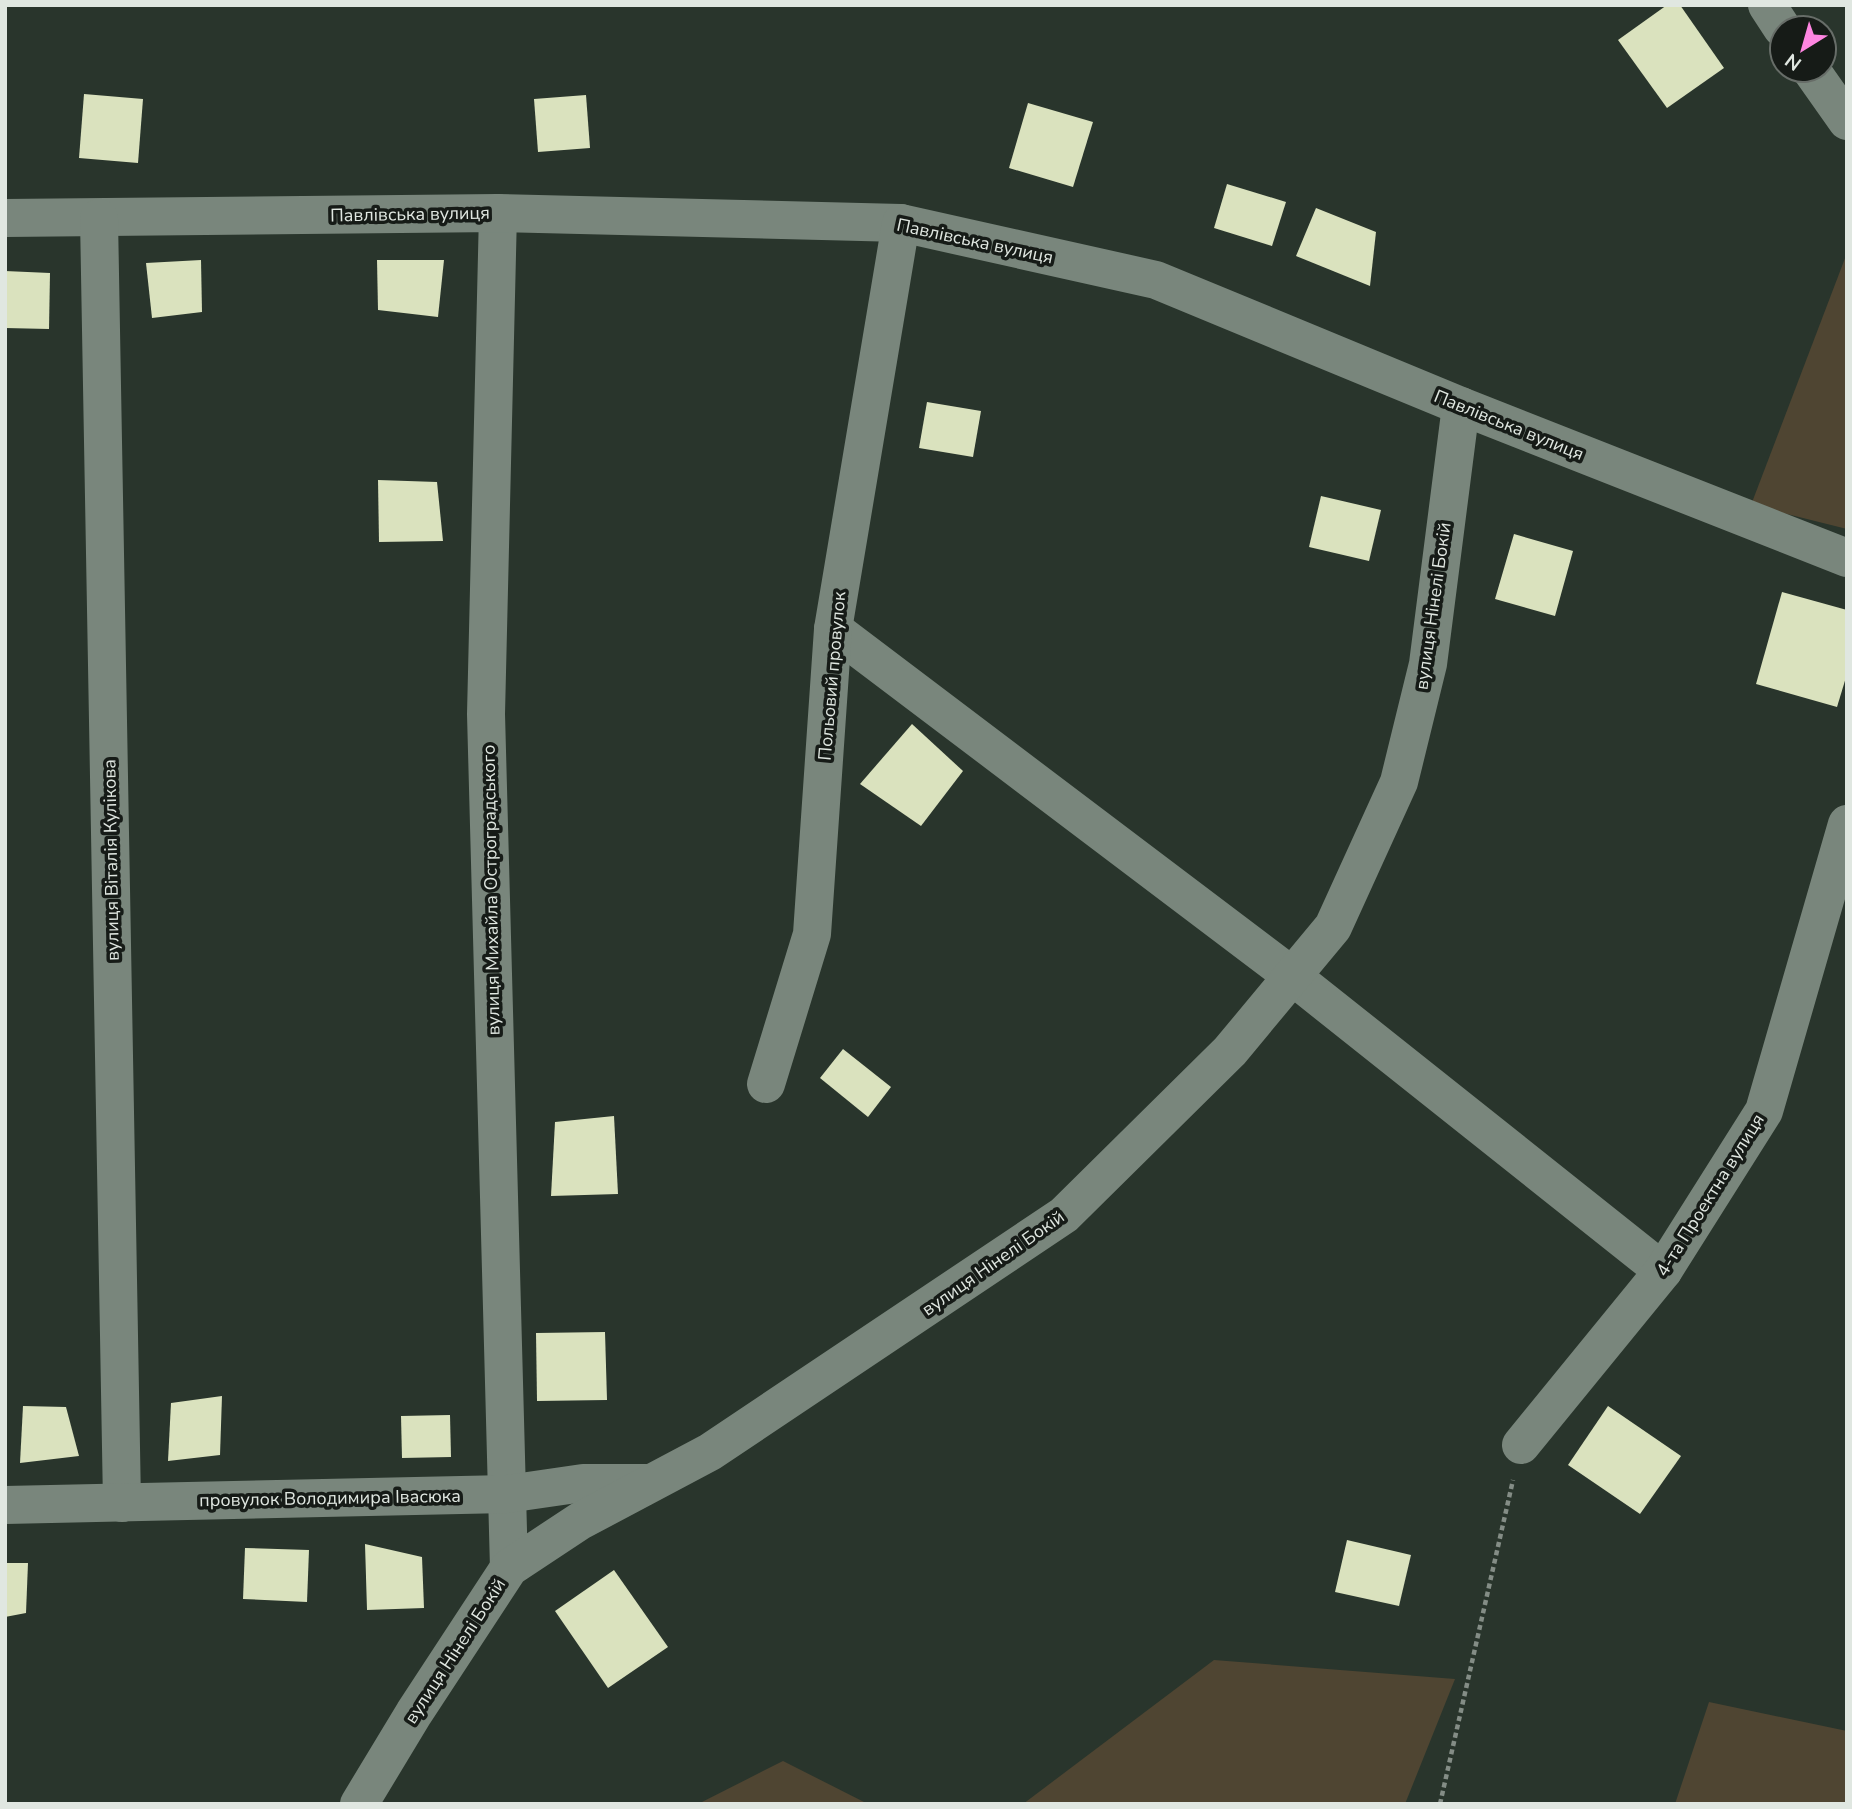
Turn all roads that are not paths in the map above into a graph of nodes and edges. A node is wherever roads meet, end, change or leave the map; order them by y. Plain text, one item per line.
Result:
1 (1821, 84) edge
2 (1847, 121) edge
3 (498, 213) junction
4 (5, 218) edge
5 (99, 218) junction
6 (901, 223) junction
7 (1461, 406) junction
8 (1847, 558) edge
9 (833, 629) junction
10 (1847, 824) edge
11 (1292, 976) junction
12 (766, 1084) dead end
13 (1663, 1272) junction
14 (1521, 1445) road end
15 (654, 1483) junction
16 (507, 1494) junction
17 (122, 1503) junction
18 (5, 1505) edge
19 (509, 1567) junction
20 (359, 1804) edge

1 - 2 street
3 - 5 street, Павлівська вулиця
3 - 6 street, Павлівська вулиця
3 - 16 street, вулиця Михайла Остроградського
4 - 5 street, Павлівська вулиця
5 - 17 street, вулиця Віталія Кулікова
6 - 7 street, Павлівська вулиця
6 - 9 street, Польовий провулок
7 - 8 street, Павлівська вулиця
7 - 11 street, вулиця Нінелі Бокій
9 - 11 street
9 - 12 street, Польовий провулок
10 - 13 street, 4-та Проектна вулиця
11 - 13 street
11 - 15 street, вулиця Нінелі Бокій
13 - 14 street, 4-та Проектна вулиця
15 - 16 street, провулок Володимира Івасюка
15 - 19 street, вулиця Нінелі Бокій
16 - 17 street, провулок Володимира Івасюка
16 - 19 street, вулиця Михайла Остроградського
17 - 18 street, провулок Володимира Івасюка
19 - 20 street, вулиця Нінелі Бокій

